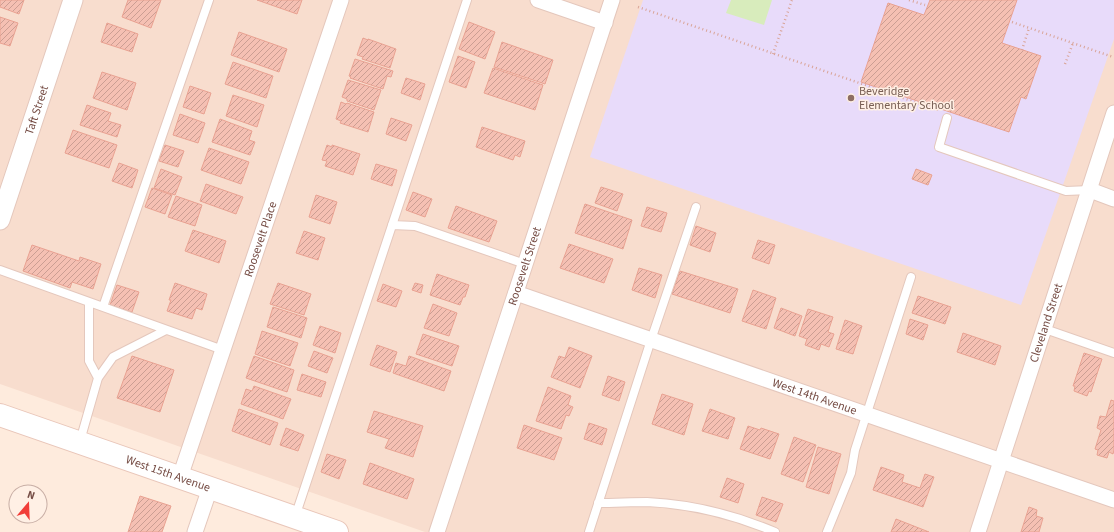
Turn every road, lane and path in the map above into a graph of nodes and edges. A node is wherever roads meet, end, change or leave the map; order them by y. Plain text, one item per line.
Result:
1 (73, 0) edge
2 (209, 0) edge
3 (341, 0) edge
4 (467, 0) edge
5 (538, 0) edge
6 (612, 0) edge
7 (792, 0) edge
8 (910, 0) edge
9 (925, 5) dead end
10 (638, 7) dead end
11 (1012, 22) dead end
12 (605, 23) junction
13 (1029, 28) junction
14 (1073, 43) junction
15 (1022, 50) dead end
16 (773, 54) junction
17 (1113, 57) edge
18 (1066, 64) dead end
19 (1114, 113) edge
20 (946, 115) joint
21 (1090, 190) junction
22 (1114, 199) edge
23 (696, 207) dead end
24 (0, 220) edge
25 (392, 225) junction
26 (525, 264) junction
27 (0, 270) edge
28 (911, 277) dead end
29 (516, 293) junction
30 (89, 302) junction
31 (103, 307) junction
32 (1045, 329) junction
33 (166, 330) junction
34 (651, 340) junction
35 (223, 350) junction
36 (1114, 353) edge
37 (98, 378) junction
38 (866, 414) junction
39 (0, 415) edge
40 (80, 443) junction
41 (1001, 461) junction
42 (180, 477) junction
43 (210, 488) junction
44 (1114, 500) edge
45 (598, 503) junction
46 (295, 517) junction
47 (195, 532) edge
48 (337, 532) edge
49 (437, 532) edge
50 (589, 532) edge
51 (775, 532) edge
52 (827, 532) edge
53 (978, 532) edge

1 - 24 street, Taft Street
2 - 31 lane
3 - 35 street, Roosevelt Place
4 - 25 lane
5 - 12 street
6 - 12 street, Roosevelt Street
7 - 16 path
8 - 9 path
10 - 16 path
11 - 13 path
12 - 26 street, Roosevelt Street
13 - 14 path
13 - 15 path
14 - 17 path
14 - 18 path
16 - 20 path
19 - 21 street, Cleveland Street
20 - 21 lane
21 - 22 street
21 - 32 street, Cleveland Street
23 - 34 lane
25 - 26 lane
25 - 46 lane
26 - 29 street, Roosevelt Street
27 - 30 lane
28 - 38 lane
29 - 34 street, West 14th Avenue
29 - 49 street, Roosevelt Street
30 - 31 lane
30 - 37 lane
31 - 33 lane
32 - 36 lane
32 - 41 street, Cleveland Street
33 - 35 lane
33 - 37 lane
34 - 38 street, West 14th Avenue
34 - 45 lane
35 - 42 street, Roosevelt Place
37 - 40 lane
38 - 41 street, West 14th Avenue
38 - 52 lane
39 - 40 main road, West 15th Avenue
40 - 42 main road, West 15th Avenue
41 - 44 street, West 14th Avenue
41 - 53 street, Cleveland Street
42 - 43 main road, West 15th Avenue
43 - 46 main road, West 15th Avenue
43 - 47 street
45 - 50 lane
45 - 51 lane
46 - 48 main road, West 15th Avenue

